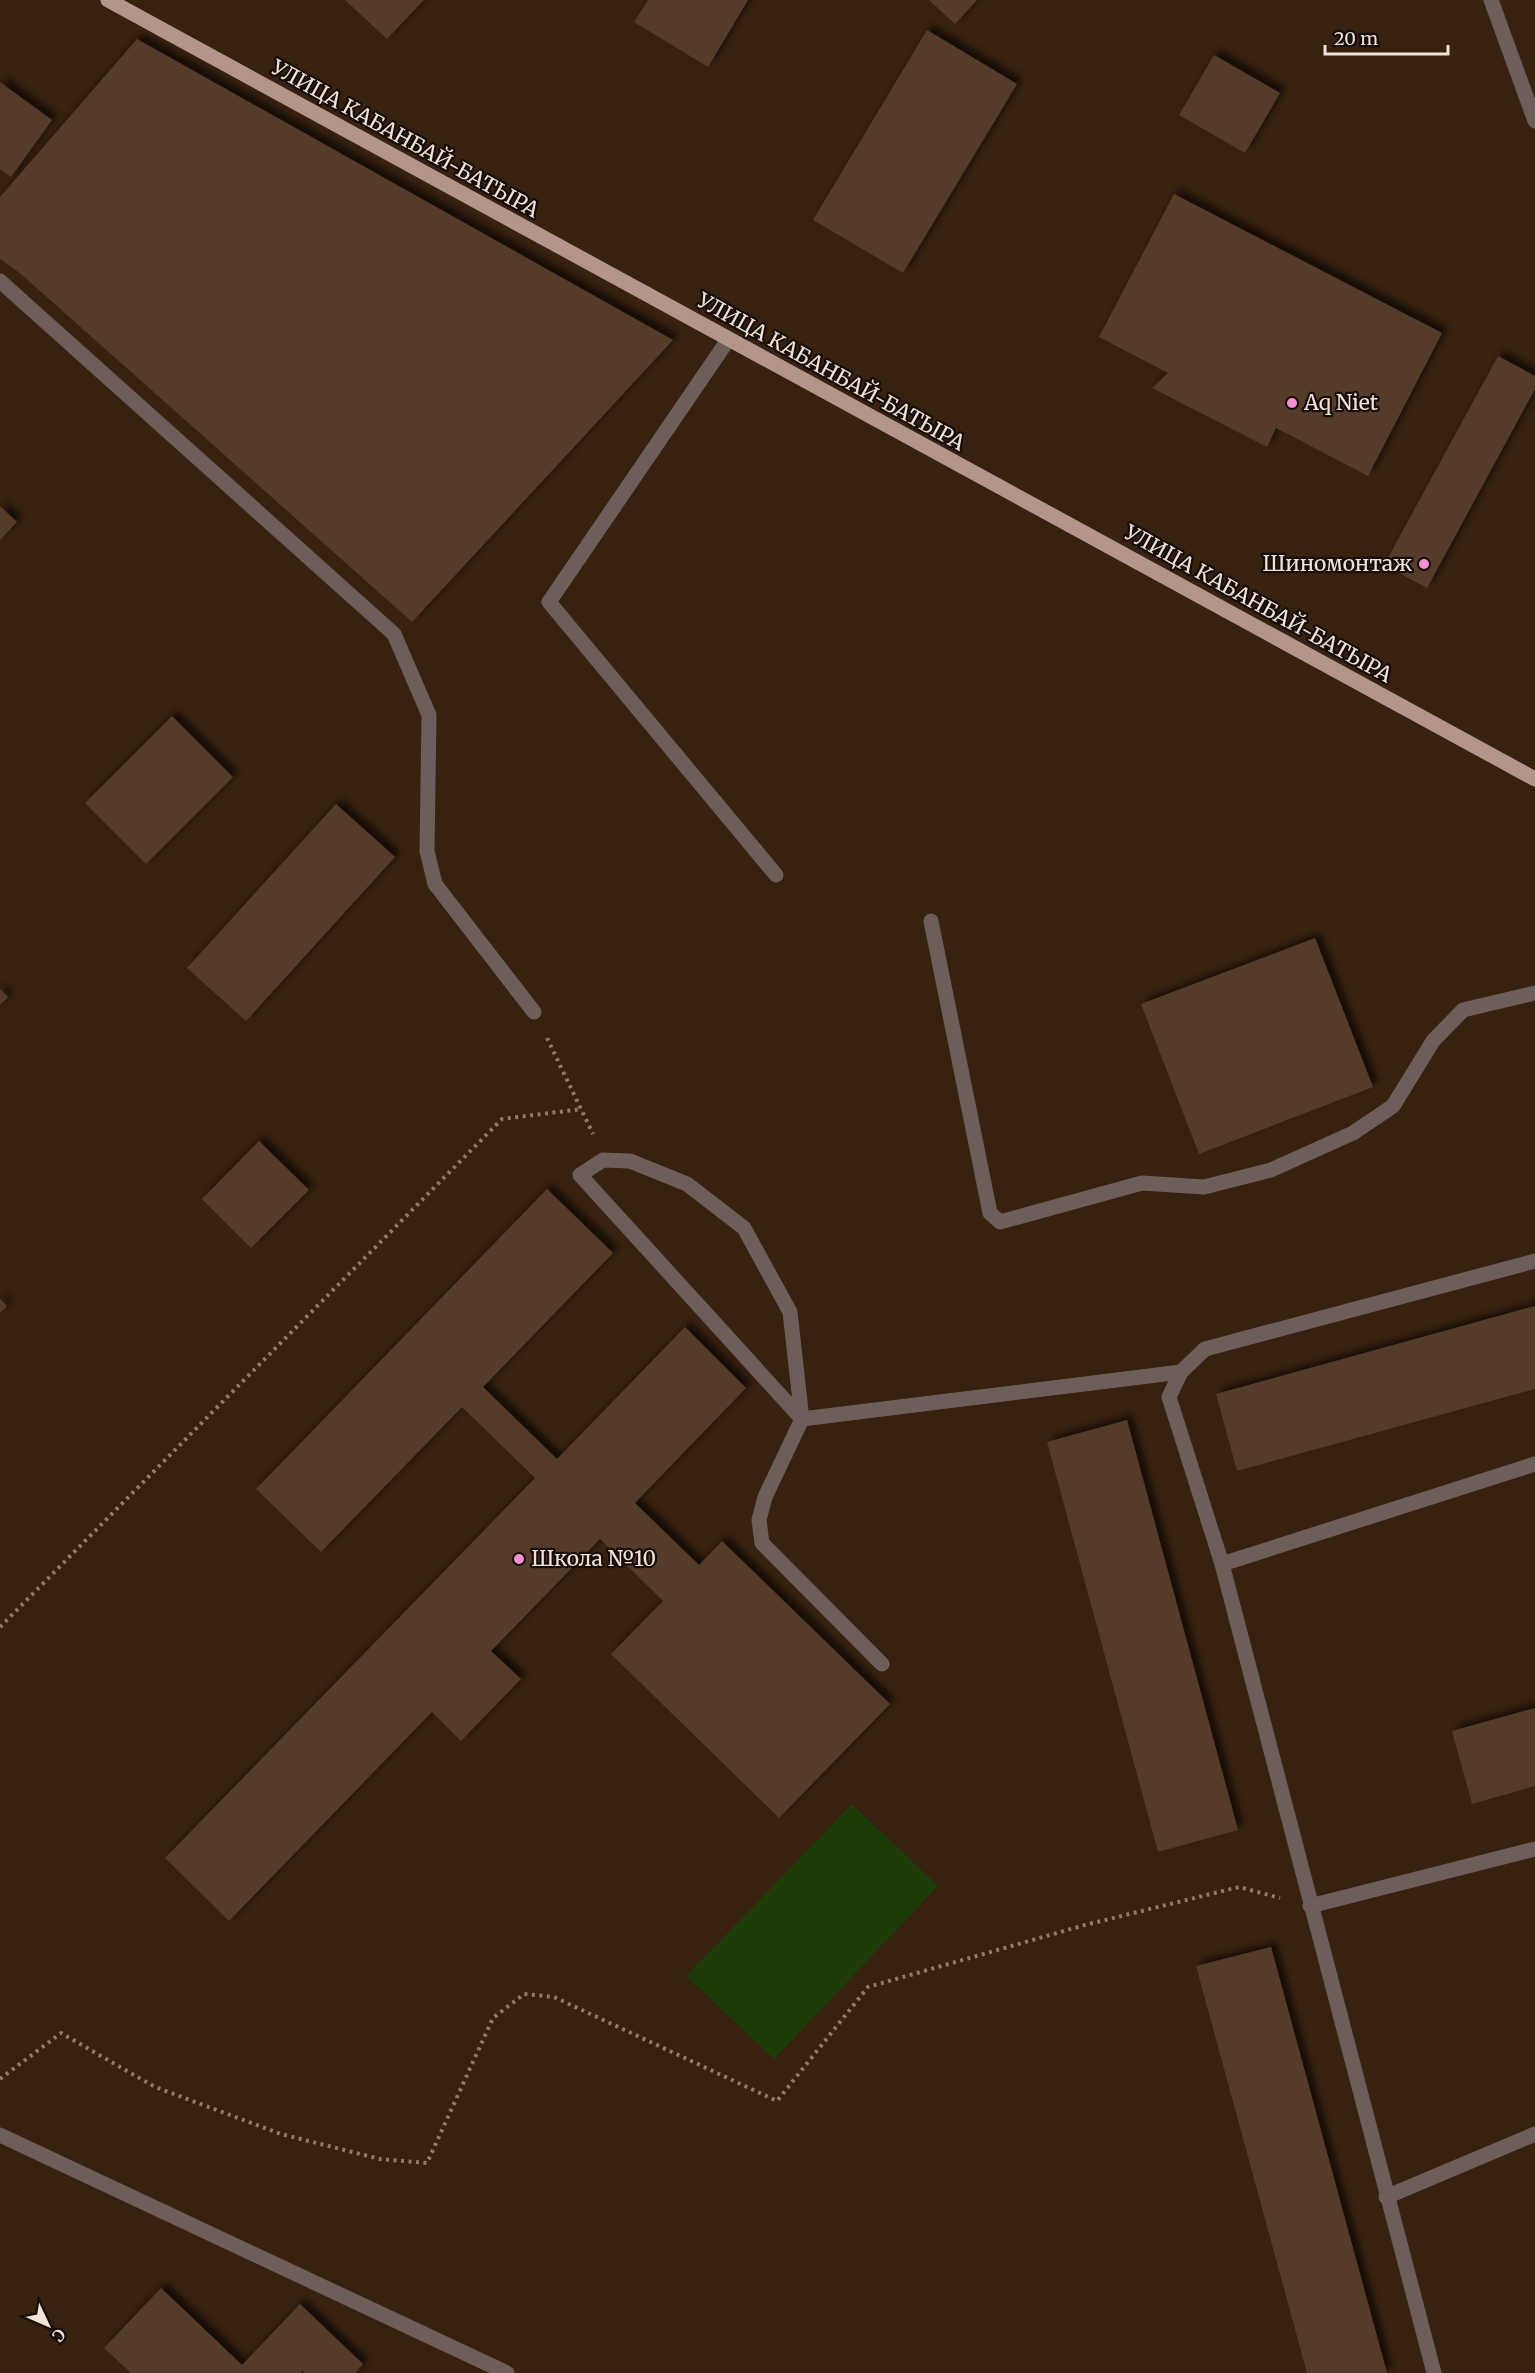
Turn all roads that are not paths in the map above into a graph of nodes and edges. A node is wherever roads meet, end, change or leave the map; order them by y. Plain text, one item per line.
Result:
1 (108, 0) edge
2 (1491, 0) edge
3 (1535, 121) edge
4 (0, 281) edge
5 (728, 340) junction
6 (1535, 779) edge
7 (776, 875) dead end
8 (932, 921) dead end
9 (1535, 993) edge
10 (534, 1012) road end
11 (1535, 1261) edge
12 (1181, 1372) junction
13 (802, 1419) junction
14 (1535, 1464) edge
15 (1222, 1564) junction
16 (882, 1665) dead end
17 (1535, 1849) edge
18 (1310, 1906) junction
19 (1535, 2134) edge
20 (0, 2135) edge
21 (1386, 2197) junction
22 (507, 2373) edge
23 (1434, 2373) edge

1 - 5 main road, УЛИЦА КАБАНБАЙ-БАТЫРА
2 - 3 street
4 - 10 street
5 - 6 main road, УЛИЦА КАБАНБАЙ-БАТЫРА
5 - 7 street
8 - 9 street
11 - 12 street
12 - 13 street
12 - 15 street
13 - 13 street
13 - 16 street
14 - 15 street
15 - 18 street
17 - 18 street
18 - 21 street
19 - 21 street
20 - 22 street
21 - 23 street

